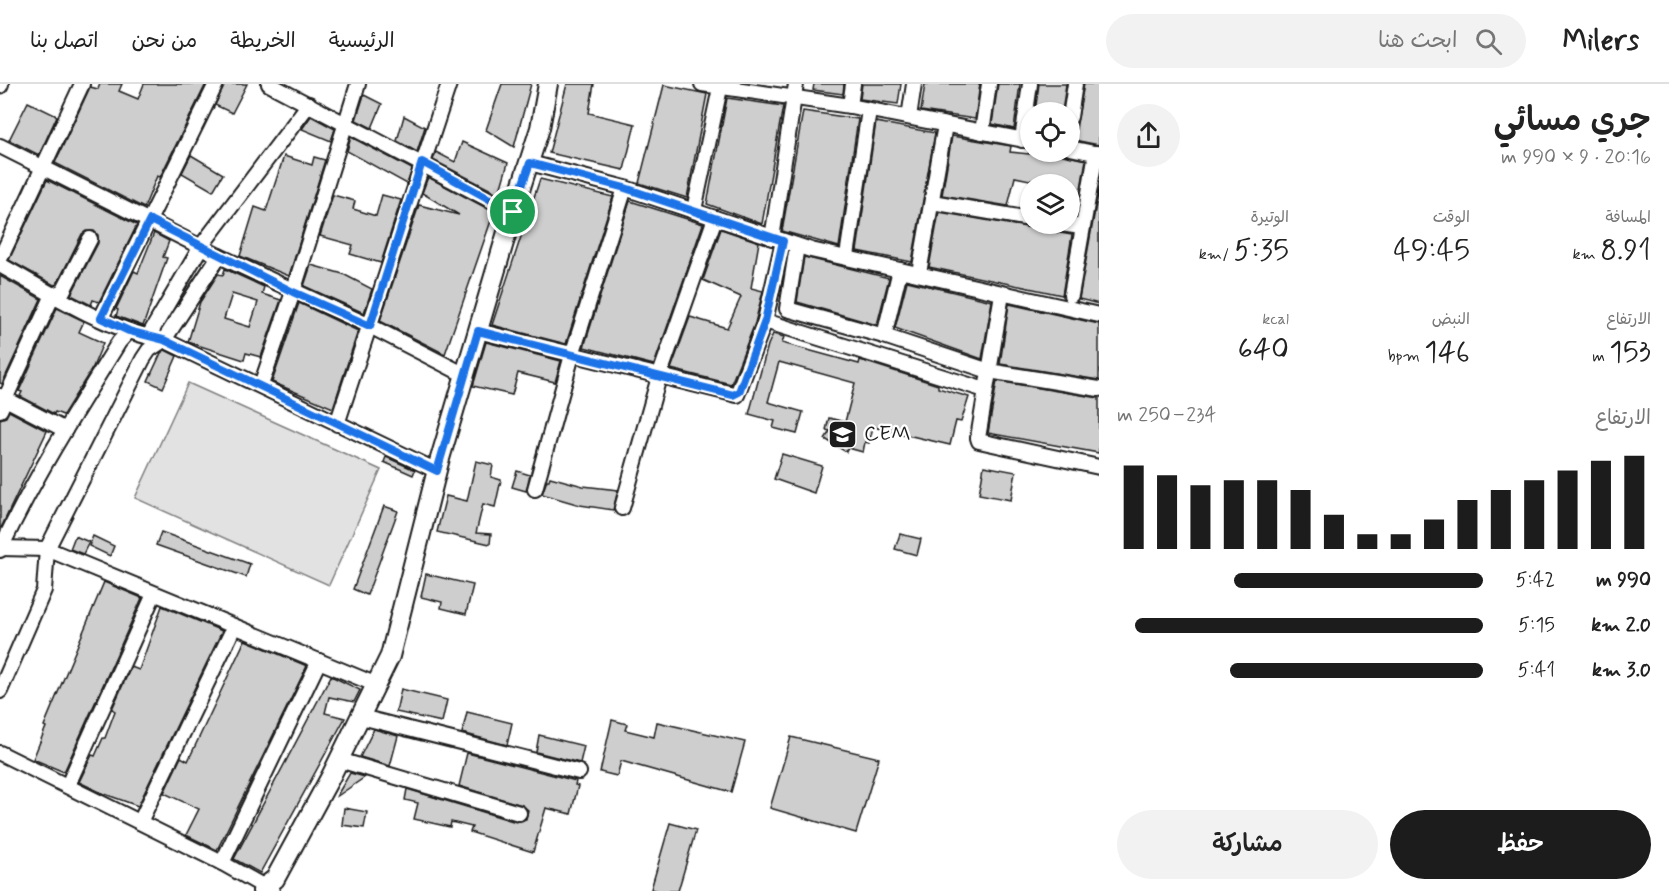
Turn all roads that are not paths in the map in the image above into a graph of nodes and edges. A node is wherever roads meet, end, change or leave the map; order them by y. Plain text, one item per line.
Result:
1 (82, 84) edge
2 (216, 84) edge
3 (269, 84) edge
4 (357, 84) edge
5 (449, 84) edge
6 (548, 84) edge
7 (702, 84) edge
8 (796, 84) edge
9 (853, 84) edge
10 (914, 84) edge
11 (989, 84) edge
12 (1030, 84) edge
13 (1075, 84) edge
14 (720, 87) junction
15 (794, 100) junction
16 (1029, 102) edge
17 (1072, 102) edge
18 (309, 104) junction
19 (850, 106) junction
20 (870, 110) junction
21 (909, 117) junction
22 (345, 122) junction
23 (945, 125) junction
24 (982, 132) junction
25 (1020, 139) edge
26 (0, 146) edge
27 (1080, 150) edge
28 (1098, 154) edge
29 (422, 162) junction
30 (530, 163) junction
31 (43, 167) junction
32 (625, 188) junction
33 (932, 202) junction
34 (694, 210) junction
35 (513, 212) junction
36 (1020, 217) edge
37 (715, 218) junction
38 (150, 220) junction
39 (1082, 227) joint
40 (778, 239) junction
41 (90, 240) dead end
42 (202, 245) junction
43 (797, 246) junction
44 (219, 256) junction
45 (847, 256) junction
46 (0, 259) edge
47 (0, 265) edge
48 (900, 270) junction
49 (919, 273) junction
50 (293, 292) junction
51 (53, 294) junction
52 (1002, 294) junction
53 (1071, 295) dead end
54 (787, 309) junction
55 (1099, 315) edge
56 (101, 318) junction
57 (765, 321) junction
58 (370, 326) junction
59 (129, 331) junction
60 (478, 331) junction
61 (884, 336) junction
62 (148, 337) junction
63 (164, 340) junction
64 (572, 355) junction
65 (989, 371) junction
66 (465, 375) junction
67 (659, 377) junction
68 (261, 385) junction
69 (986, 390) junction
70 (1099, 390) edge
71 (2, 402) edge
72 (337, 424) junction
73 (65, 430) junction
74 (1099, 467) edge
75 (437, 471) junction
76 (534, 489) dead end
77 (622, 508) dead end
78 (0, 549) edge
79 (47, 549) junction
80 (154, 594) junction
81 (234, 627) junction
82 (319, 661) junction
83 (377, 685) junction
84 (0, 691) edge
85 (362, 717) junction
86 (0, 753) edge
87 (339, 760) junction
88 (579, 772) dead end
89 (68, 785) junction
90 (519, 813) dead end
91 (140, 822) junction
92 (292, 845) junction
93 (222, 863) junction
94 (266, 890) edge
95 (282, 891) edge

1 - 31 street
2 - 38 street
3 - 18 street
4 - 22 street
5 - 29 street
6 - 30 main road
7 - 14 street
8 - 15 street
9 - 19 street
10 - 21 street
11 - 24 street
12 - 16 street
13 - 17 street
14 - 15 street
14 - 34 street
15 - 19 street
15 - 40 street
18 - 22 street
18 - 42 street
19 - 20 street
20 - 21 street
20 - 45 street
21 - 23 street
22 - 29 street
22 - 50 street
23 - 24 street
23 - 33 street
24 - 25 street
26 - 31 street
27 - 28 street
28 - 39 street
29 - 35 street
29 - 58 street
30 - 32 street
30 - 35 main road
31 - 38 street
31 - 46 street
32 - 34 street
32 - 64 street
33 - 36 street
33 - 49 street
34 - 37 street
35 - 60 main road
37 - 40 street
37 - 67 street
38 - 42 street
38 - 56 street
39 - 53 street
40 - 43 street
40 - 57 street
41 - 51 street
42 - 44 street
42 - 62 street
43 - 45 street
43 - 54 street
44 - 50 street
44 - 63 street
45 - 48 street
47 - 51 street
48 - 49 street
48 - 61 street
49 - 52 street
50 - 58 street
50 - 68 street
51 - 56 street
51 - 71 street
52 - 55 street
52 - 65 street
54 - 57 street
54 - 61 street
56 - 59 street
57 - 67 street
57 - 69 street
58 - 66 street
58 - 72 street
59 - 62 street
59 - 73 street
60 - 64 street
60 - 66 main road
61 - 65 street
62 - 63 street
63 - 68 street
63 - 79 street
64 - 67 street
64 - 76 street
65 - 69 street
65 - 70 street
66 - 75 main road
67 - 77 street
68 - 72 street
69 - 74 street
71 - 73 street
72 - 75 street
73 - 78 street
75 - 83 main road
78 - 79 street
79 - 80 street
79 - 84 street
80 - 81 street
80 - 89 street
81 - 82 street
81 - 91 street
82 - 83 street
82 - 93 street
83 - 85 main road
85 - 87 main road
85 - 88 street
86 - 89 street
87 - 90 street
87 - 92 main road
89 - 91 street
91 - 93 street
92 - 94 main road
92 - 95 main road
93 - 94 street

